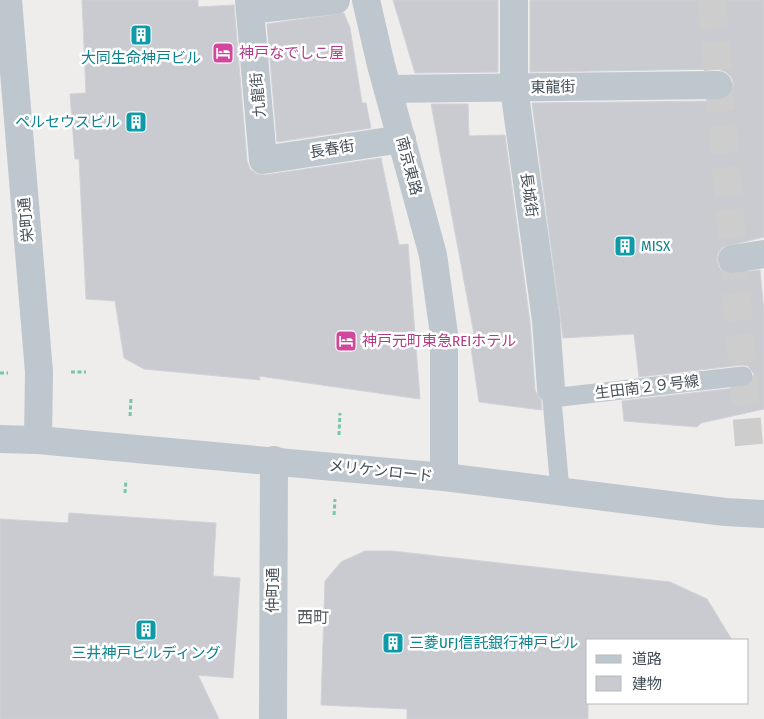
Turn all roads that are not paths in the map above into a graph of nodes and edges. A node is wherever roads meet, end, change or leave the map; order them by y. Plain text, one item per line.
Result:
1 (8, 0) edge
2 (336, 0) edge
3 (366, 0) edge
4 (514, 0) edge
5 (249, 5) edge
6 (718, 85) dead end
7 (514, 88) junction
8 (388, 89) junction
9 (402, 139) junction
10 (264, 160) joint
11 (764, 254) edge
12 (732, 259) dead end
13 (743, 376) dead end
14 (551, 394) junction
15 (0, 440) edge
16 (38, 440) junction
17 (274, 460) junction
18 (444, 477) junction
19 (560, 490) junction
20 (763, 522) edge
21 (273, 719) edge

1 - 16 street, 栄町通
2 - 5 street
3 - 8 street, 南京東路
4 - 7 street, 長城街
5 - 10 street, 九龍街
6 - 7 street, 東龍街
7 - 8 street, 東龍街
7 - 14 street, 長城街
8 - 9 street, 南京東路
9 - 10 street, 長春街
9 - 18 street, 南京東路
11 - 12 street
13 - 14 lane, 生田南２９号線
14 - 19 lane
15 - 16 street, メリケンロード
16 - 17 street, メリケンロード
17 - 18 street, メリケンロード
17 - 21 street, 仲町通
18 - 19 street, メリケンロード
19 - 20 street, メリケンロード

